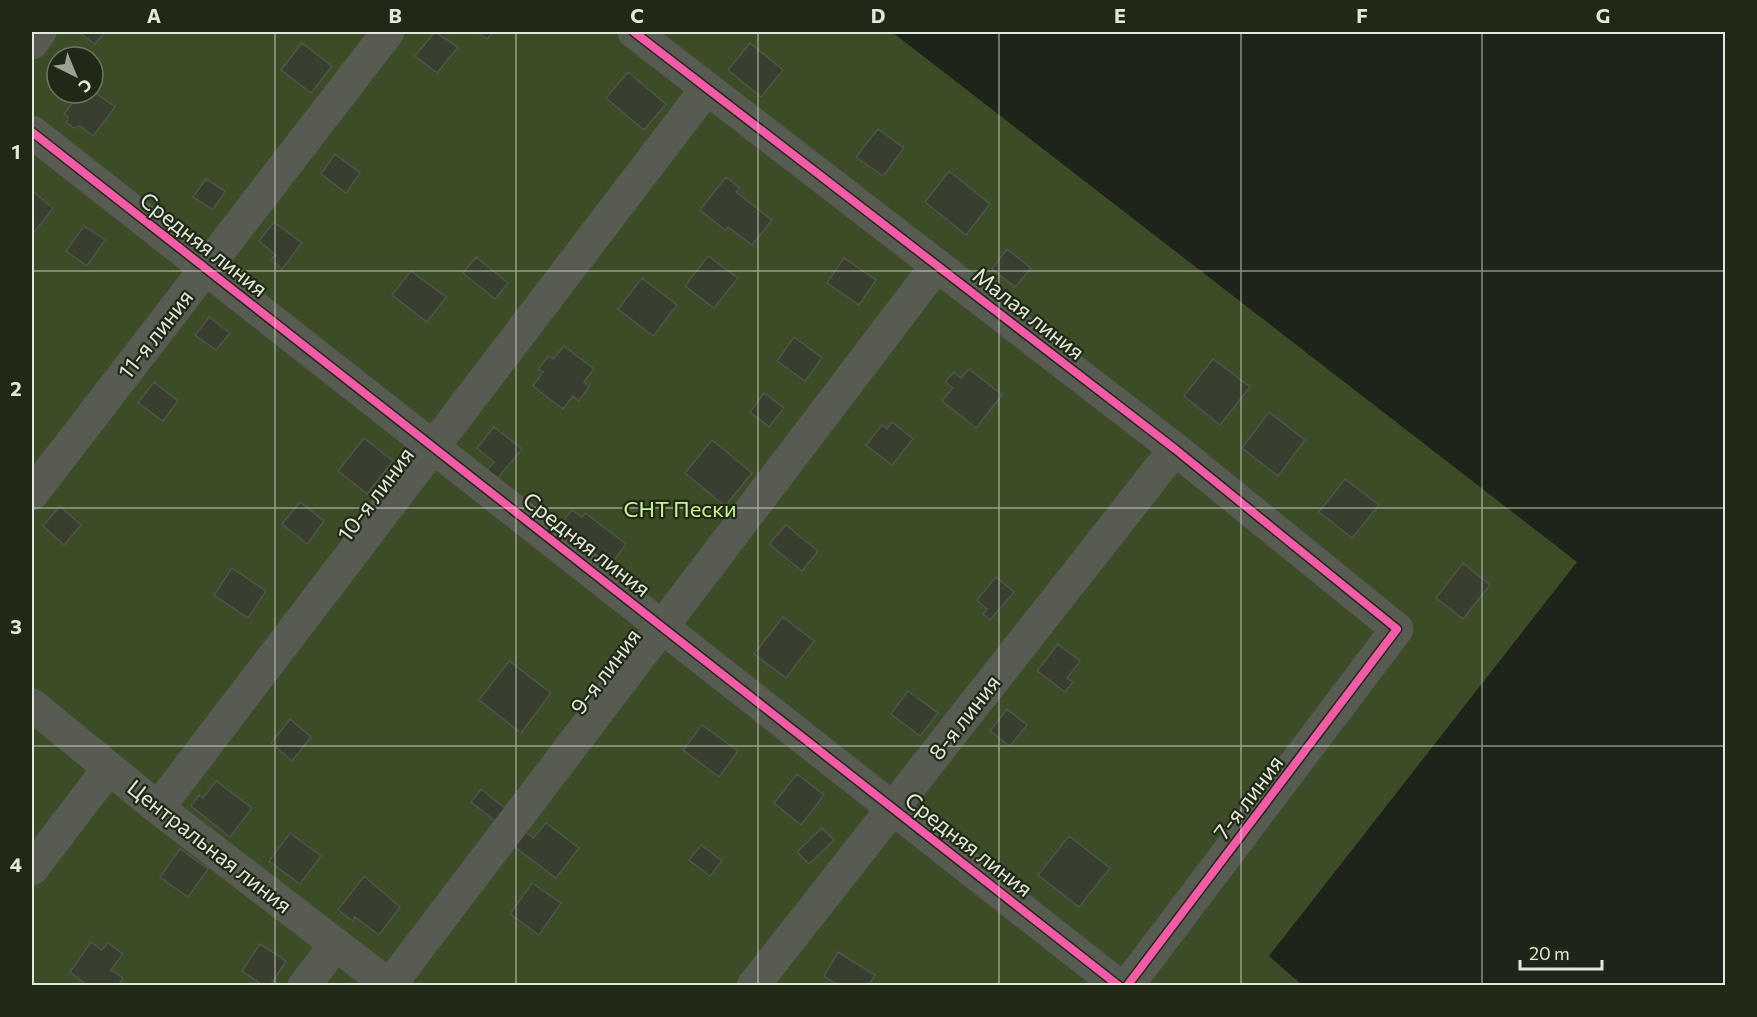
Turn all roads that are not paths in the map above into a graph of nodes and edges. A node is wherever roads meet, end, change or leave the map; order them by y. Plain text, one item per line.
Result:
1 (40, 32) edge
2 (388, 32) edge
3 (634, 32) edge
4 (32, 43) edge
5 (707, 88) junction
6 (32, 132) edge
7 (938, 265) junction
8 (205, 268) junction
9 (433, 447) junction
10 (1175, 448) junction
11 (32, 494) edge
12 (662, 627) junction
13 (1397, 630) joint
14 (32, 705) edge
15 (109, 768) junction
16 (158, 808) junction
17 (893, 808) junction
18 (32, 869) edge
19 (336, 944) junction
20 (390, 985) edge
21 (304, 986) edge
22 (753, 986) edge
23 (1119, 986) edge
24 (1128, 986) edge

1 - 4 street
2 - 8 street, 11-я линия
3 - 5 street, Малая линия
5 - 7 street, Малая линия
5 - 9 street, 10-я линия
6 - 8 street, Средняя линия
7 - 10 street, Малая линия
7 - 12 street, 9-я линия
8 - 9 street, Средняя линия
8 - 11 street, 11-я линия
9 - 12 street, Средняя линия
9 - 16 street, 10-я линия
10 - 13 street, Малая линия
10 - 17 street, 8-я линия
12 - 17 street, Средняя линия
12 - 20 street, 9-я линия
13 - 24 street, 7-я линия
14 - 15 street, Центральная линия
15 - 16 street, Центральная линия
15 - 18 street
16 - 19 street, Центральная линия
17 - 22 street, 8-я линия
17 - 23 street, Средняя линия
19 - 20 street, Центральная линия
19 - 21 street

